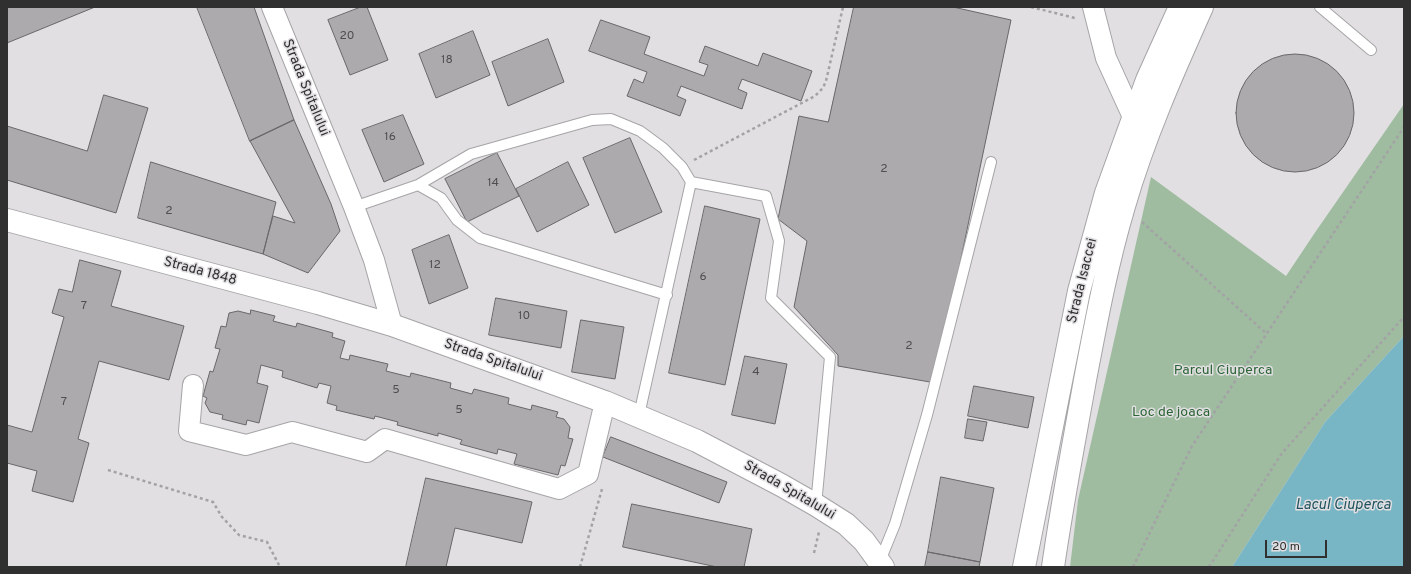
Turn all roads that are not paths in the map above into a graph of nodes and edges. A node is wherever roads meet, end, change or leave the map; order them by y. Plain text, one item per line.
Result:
1 (272, 7) edge
2 (1180, 7) edge
3 (1202, 7) edge
4 (1320, 7) edge
5 (1095, 15) edge
6 (1371, 50) dead end
7 (1133, 116) junction
8 (991, 162) dead end
9 (692, 182) junction
10 (418, 185) junction
11 (354, 207) junction
12 (7, 220) edge
13 (667, 295) junction
14 (392, 325) junction
15 (193, 385) dead end
16 (605, 402) junction
17 (639, 415) junction
18 (816, 504) junction
19 (882, 564) edge
20 (1024, 567) edge
21 (1053, 567) edge

1 - 11 street, Strada Spitalului
2 - 7 main road, Strada Isaccei
3 - 21 main road, Strada Isaccei
4 - 6 lane
5 - 7 street
7 - 20 main road, Strada Isaccei
8 - 19 lane
9 - 10 lane
9 - 13 lane
9 - 18 lane
10 - 11 lane
10 - 13 lane
11 - 14 street, Strada Spitalului
12 - 14 main road, Strada 1848
13 - 17 lane
14 - 16 main road, Strada Spitalului
15 - 16 street
16 - 17 main road, Strada Spitalului
17 - 18 main road, Strada Spitalului
18 - 19 main road, Strada Spitalului

